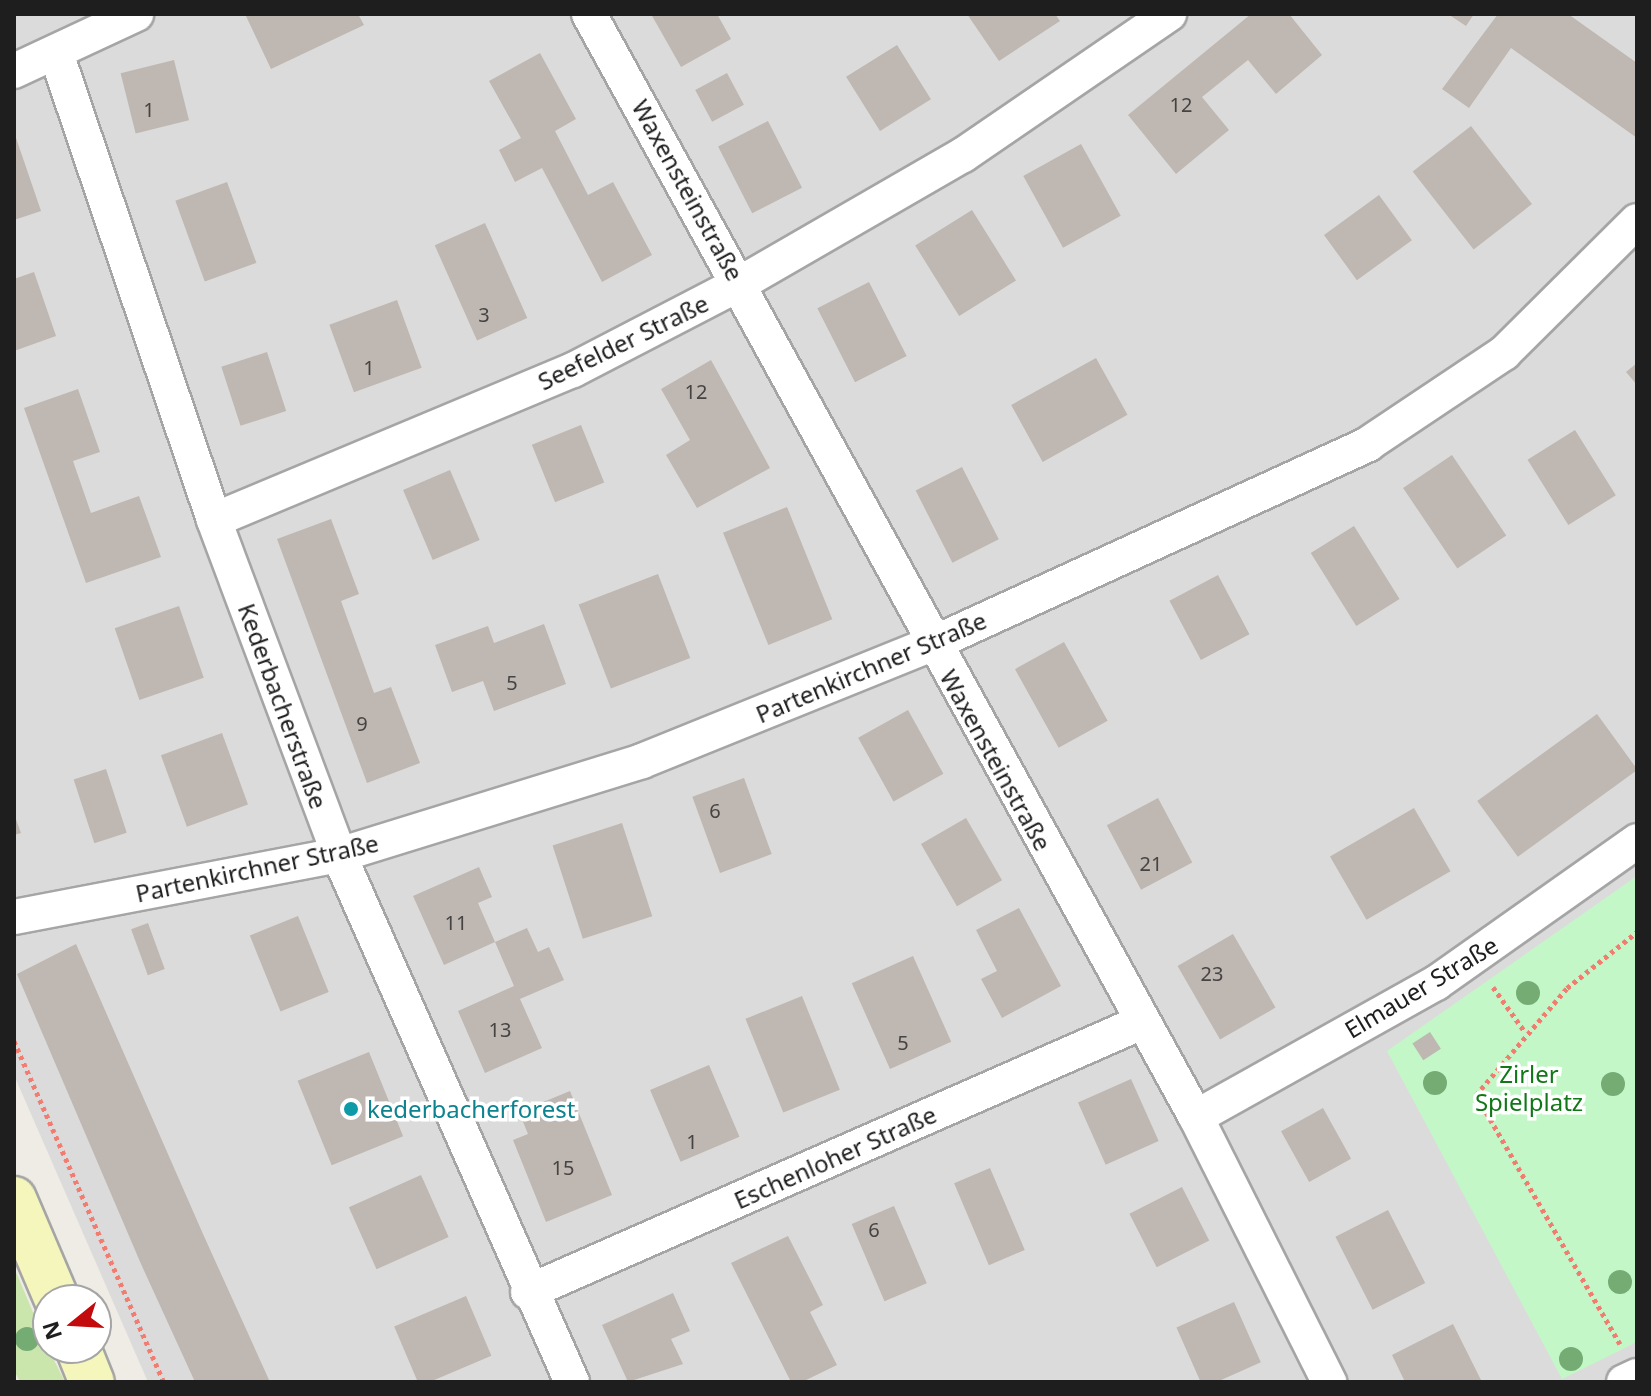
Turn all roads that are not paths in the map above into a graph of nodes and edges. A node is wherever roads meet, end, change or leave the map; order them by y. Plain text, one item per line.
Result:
1 (136, 14) edge
2 (589, 14) edge
3 (1169, 14) edge
4 (57, 56) junction
5 (14, 71) edge
6 (1637, 221) edge
7 (741, 283) junction
8 (214, 520) junction
9 (932, 644) junction
10 (1637, 841) edge
11 (339, 855) junction
12 (14, 917) edge
13 (1142, 1022) junction
14 (1196, 1117) junction
15 (14, 1199) edge
16 (50, 1284) edge
17 (528, 1292) junction
18 (572, 1382) edge
19 (1329, 1382) edge

1 - 4 street
2 - 7 street, Waxensteinstraße
3 - 7 street, Seefelder Straße
4 - 5 street
4 - 8 street, Kederbacherstraße
6 - 9 street, Partenkirchner Straße
7 - 8 street, Seefelder Straße
7 - 9 street, Waxensteinstraße
8 - 11 street, Kederbacherstraße
9 - 11 street, Partenkirchner Straße
9 - 13 street, Waxensteinstraße
10 - 14 street, Elmauer Straße
11 - 12 street, Partenkirchner Straße
11 - 17 street, Kederbacherstraße
13 - 14 street, Waxensteinstraße
13 - 17 street, Eschenloher Straße
14 - 19 street, Waxensteinstraße
15 - 16 main road
17 - 18 street, Kederbacherstraße

